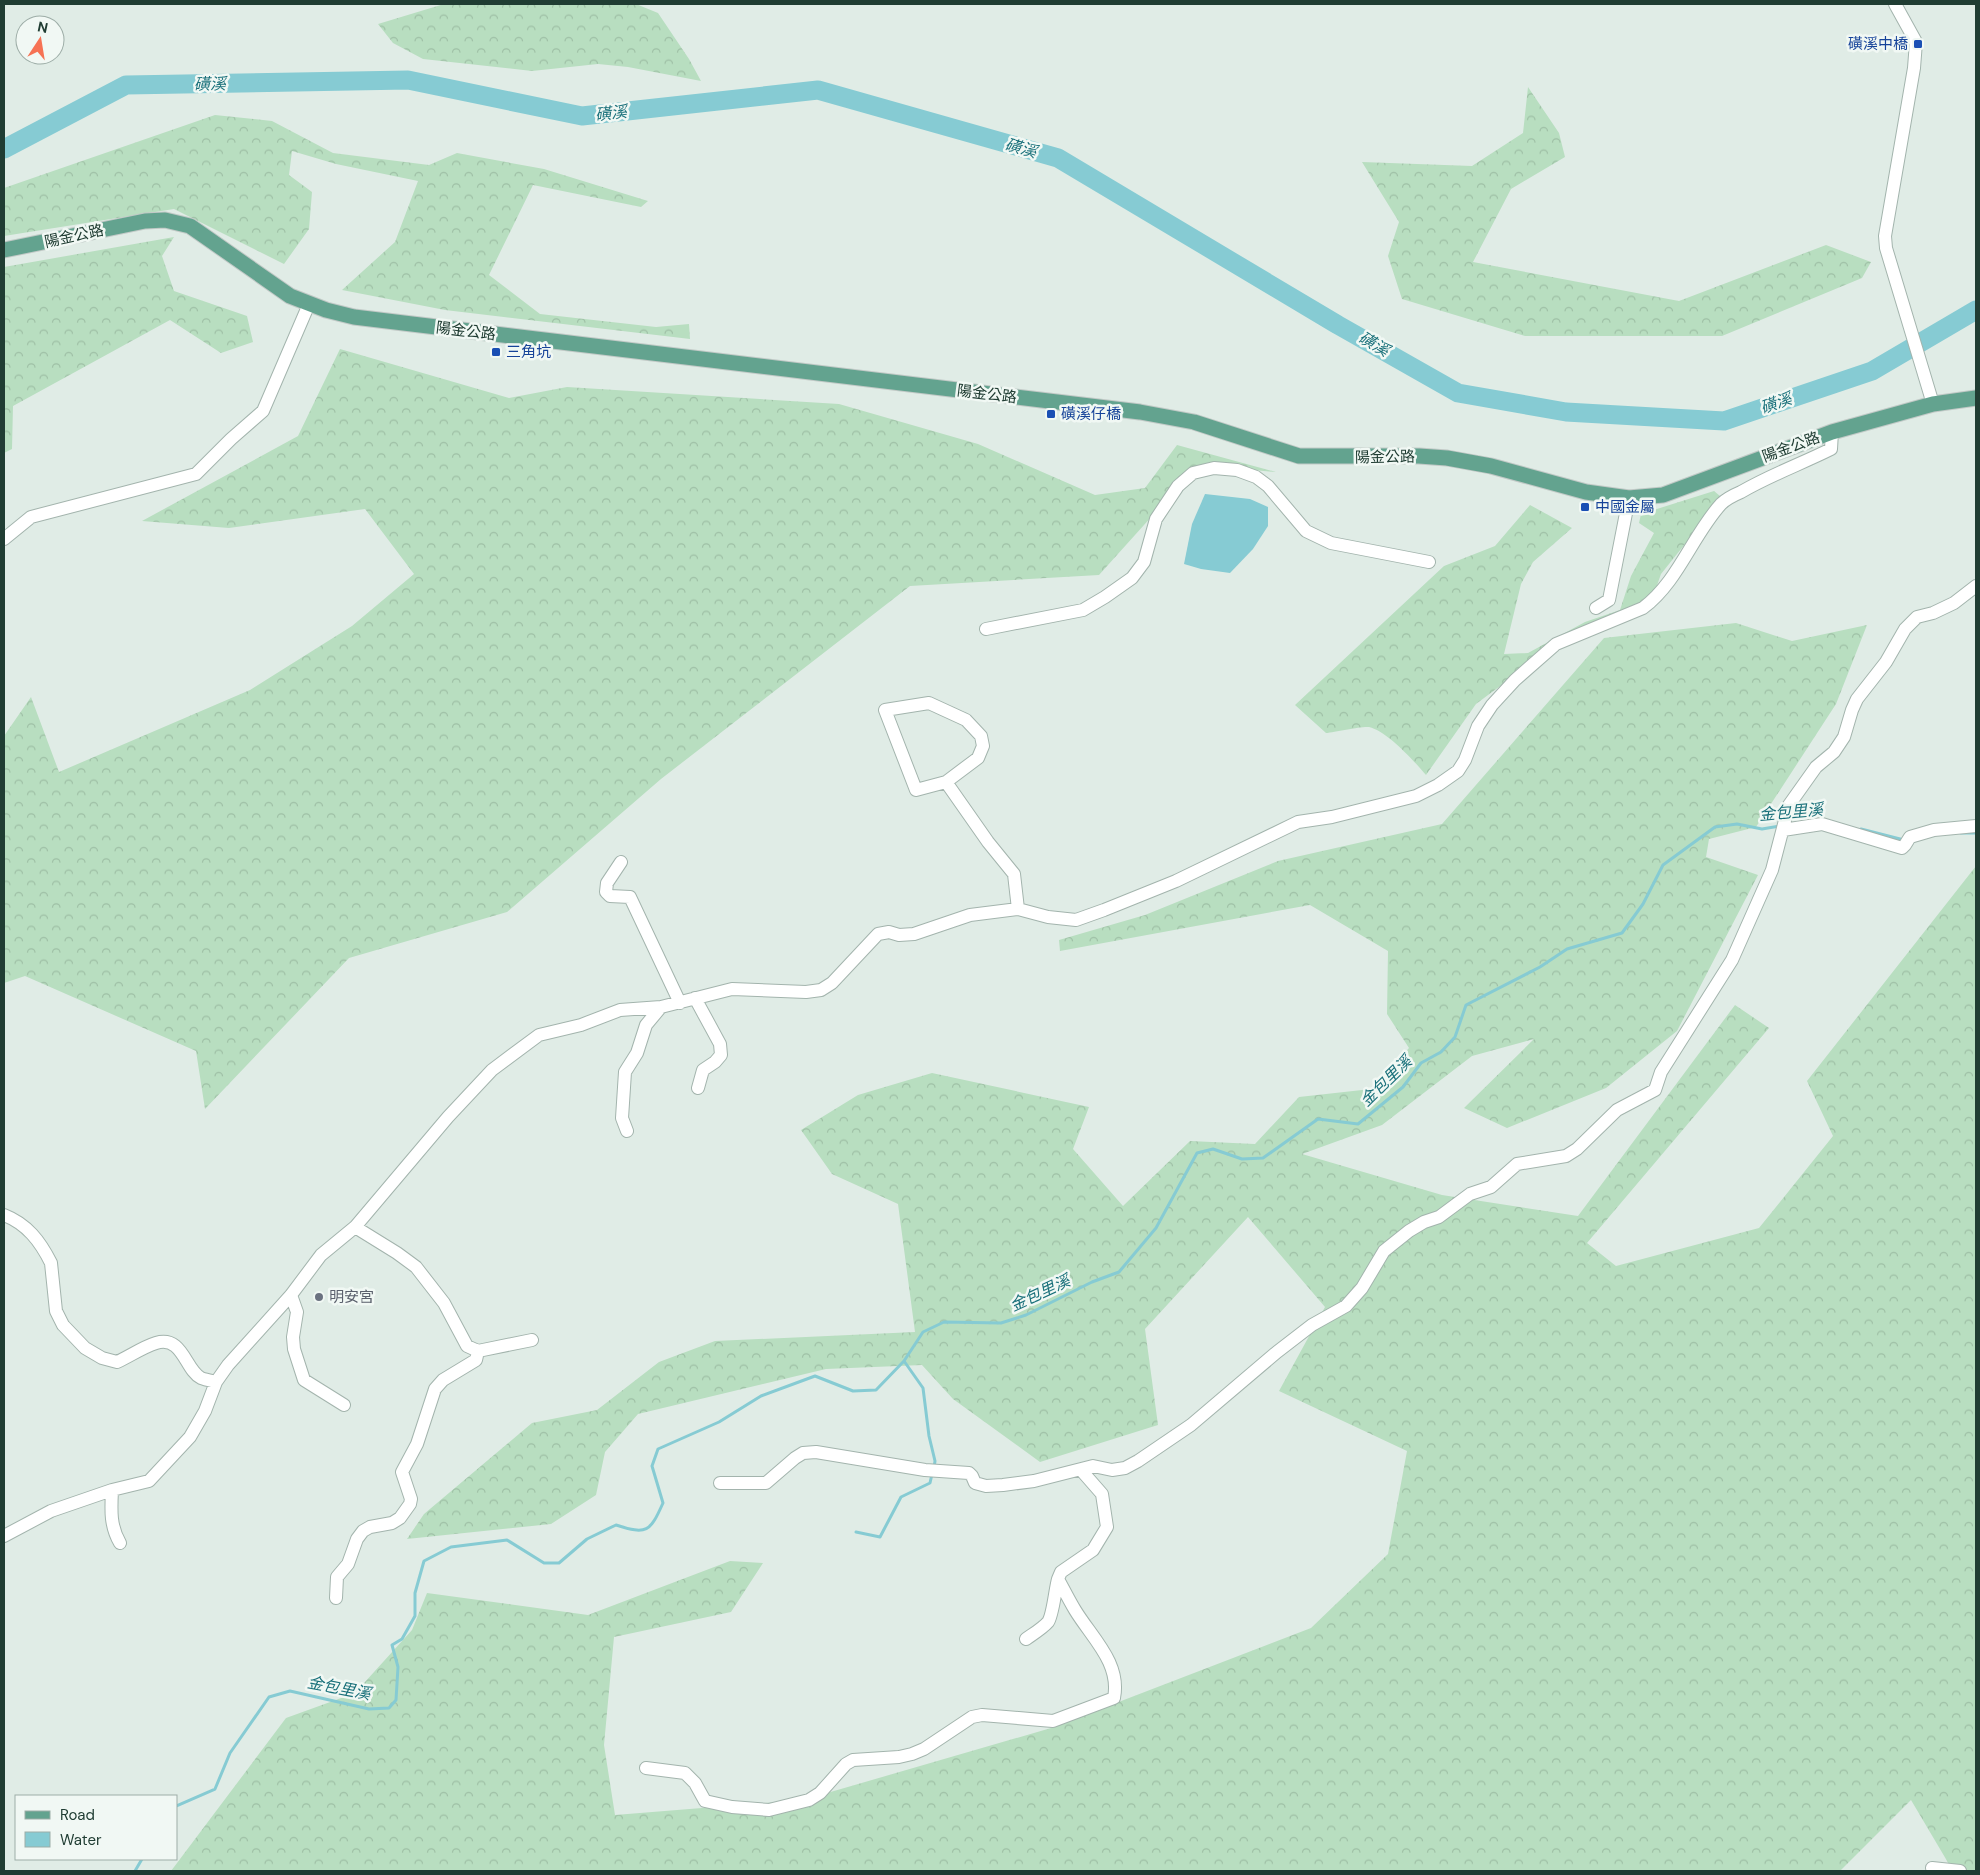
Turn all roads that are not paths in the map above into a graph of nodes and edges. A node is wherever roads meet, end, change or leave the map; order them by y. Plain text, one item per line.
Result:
1 (1895, 4) edge
2 (4, 250) edge
3 (309, 304) junction
4 (1976, 398) edge
5 (1933, 404) junction
6 (1832, 432) junction
7 (1629, 498) junction
8 (4, 539) edge
9 (1429, 562) dead end
10 (1976, 586) edge
11 (1596, 608) dead end
12 (986, 629) dead end
13 (946, 782) junction
14 (1784, 824) junction
15 (1976, 826) edge
16 (621, 862) dead end
17 (1018, 909) junction
18 (694, 998) junction
19 (680, 1003) junction
20 (661, 1007) junction
21 (698, 1088) dead end
22 (627, 1131) dead end
23 (4, 1215) edge
24 (355, 1227) junction
25 (291, 1295) junction
26 (532, 1340) dead end
27 (478, 1351) junction
28 (216, 1382) junction
29 (344, 1405) dead end
30 (1081, 1470) junction
31 (720, 1483) dead end
32 (112, 1490) junction
33 (4, 1536) edge
34 (120, 1543) dead end
35 (1058, 1579) junction
36 (336, 1598) dead end
37 (1026, 1639) dead end
38 (646, 1768) dead end
39 (1932, 1868) dead end
40 (1960, 1871) edge

1 - 5 street
2 - 3 main road, 陽金公路
3 - 7 main road, 陽金公路
3 - 8 street
4 - 5 main road, 陽金公路
5 - 6 main road, 陽金公路
6 - 7 main road, 陽金公路
6 - 17 street
7 - 11 street
9 - 12 street
10 - 14 street
13 - 13 street
13 - 17 street
14 - 15 street
14 - 30 street
16 - 19 street
17 - 18 street
18 - 19 street
18 - 21 street
19 - 20 street
20 - 22 street
20 - 24 street
23 - 28 street
24 - 25 street
24 - 27 street
25 - 28 street
25 - 29 street
26 - 27 street
27 - 36 street
28 - 32 street
30 - 31 street
30 - 35 street
32 - 33 street
32 - 34 street
35 - 37 street
35 - 38 street
39 - 40 street

